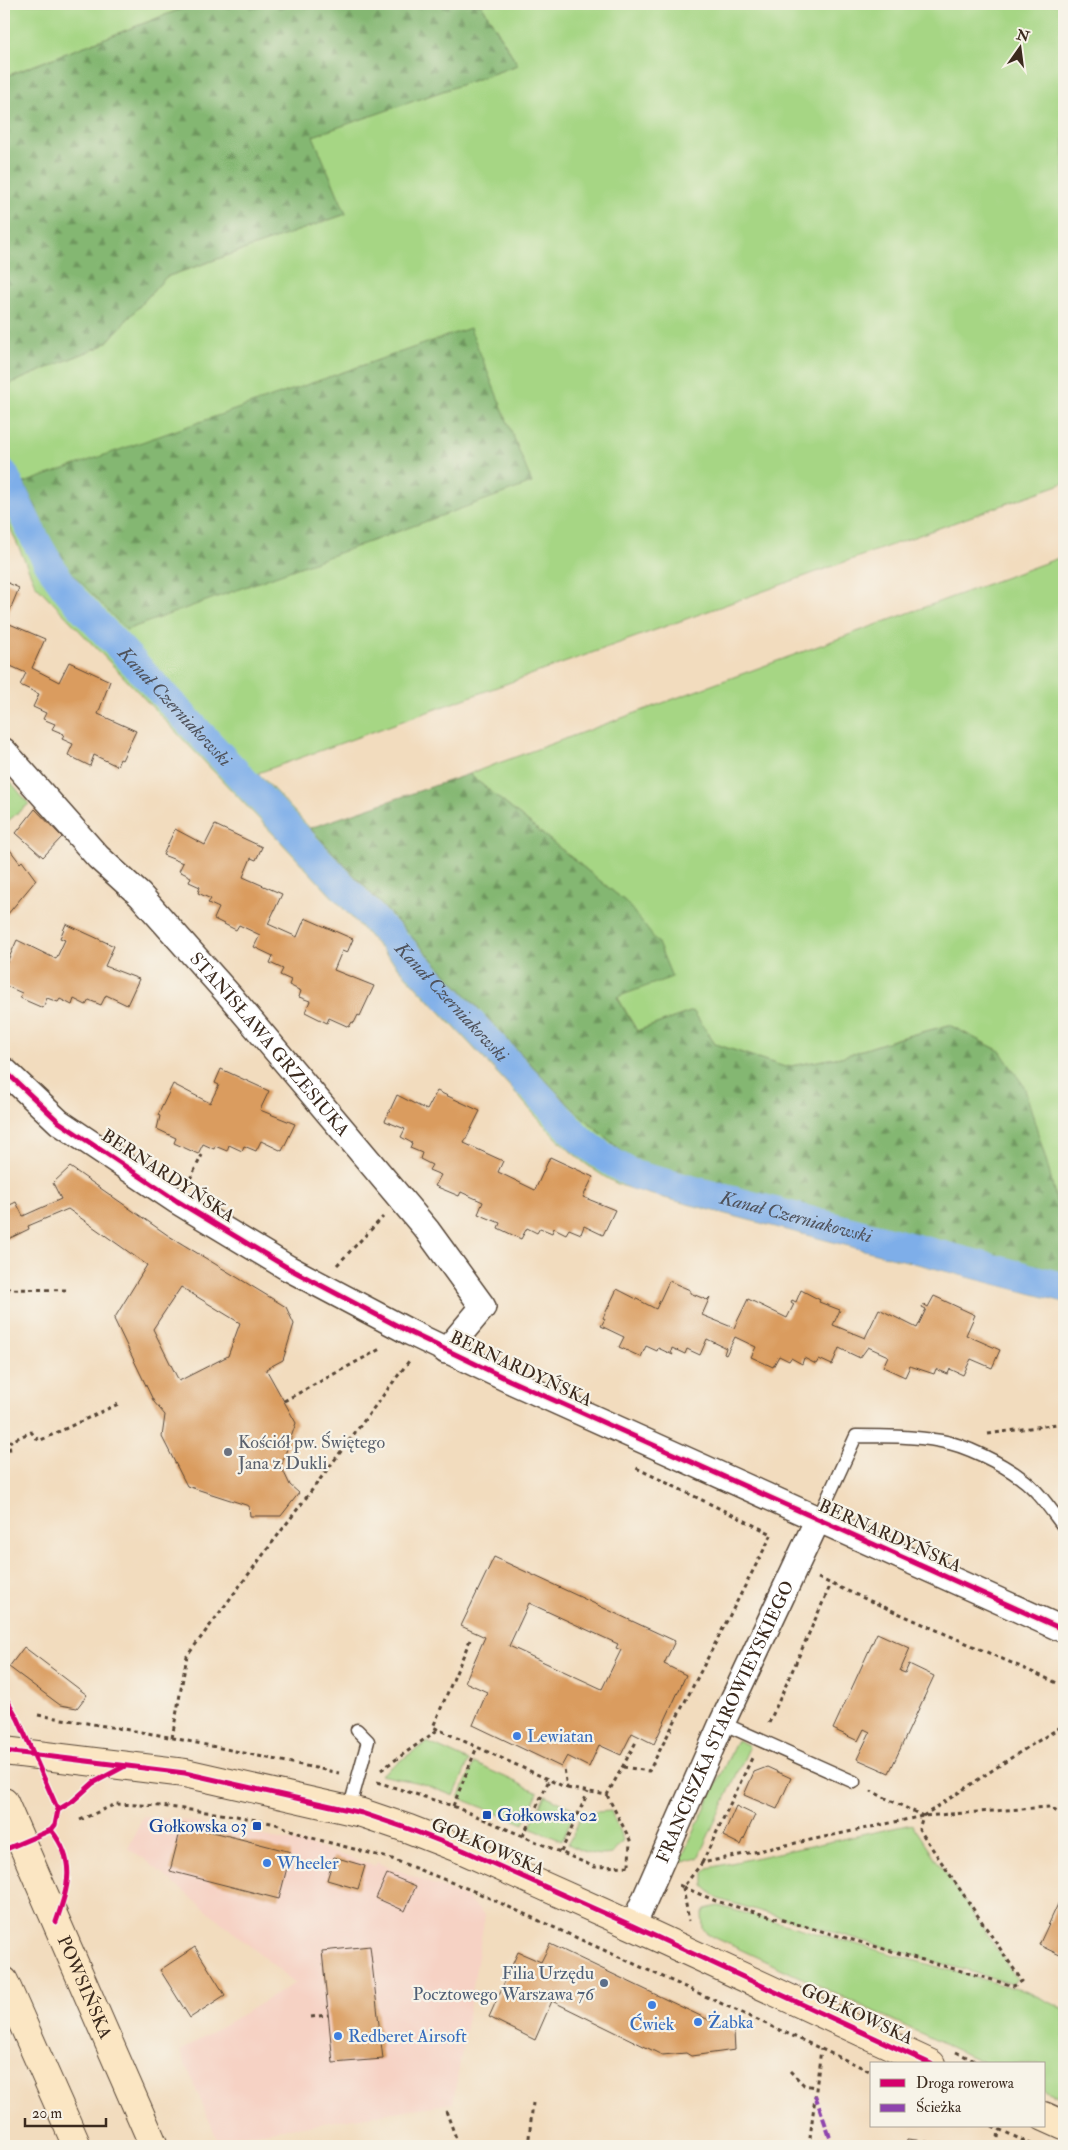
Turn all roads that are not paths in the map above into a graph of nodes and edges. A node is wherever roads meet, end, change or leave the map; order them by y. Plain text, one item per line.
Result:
1 (4, 751) edge
2 (4, 1070) edge
3 (427, 1341) junction
4 (818, 1519) junction
5 (1064, 1527) edge
6 (1064, 1630) edge
7 (722, 1723) junction
8 (358, 1730) dead end
9 (4, 1751) edge
10 (854, 1782) road end
11 (4, 1802) edge
12 (349, 1810) junction
13 (633, 1926) junction
14 (4, 1981) edge
15 (928, 2062) edge
16 (1046, 2117) edge
17 (1064, 2125) edge
18 (77, 2146) edge
19 (154, 2146) edge

1 - 3 street, STANISŁAWA GRZESIUKA
2 - 3 street, BERNARDYŃSKA
3 - 4 street, BERNARDYŃSKA
4 - 5 lane
4 - 6 street, BERNARDYŃSKA
4 - 7 street, FRANCISZKA STAROWIEYSKIEGO
7 - 10 lane
7 - 13 street, FRANCISZKA STAROWIEYSKIEGO
8 - 12 lane
9 - 12 street, GOŁKOWSKA
11 - 19 street, POWSIŃSKA
12 - 13 street, GOŁKOWSKA
13 - 15 street, GOŁKOWSKA
14 - 18 street
16 - 17 street

